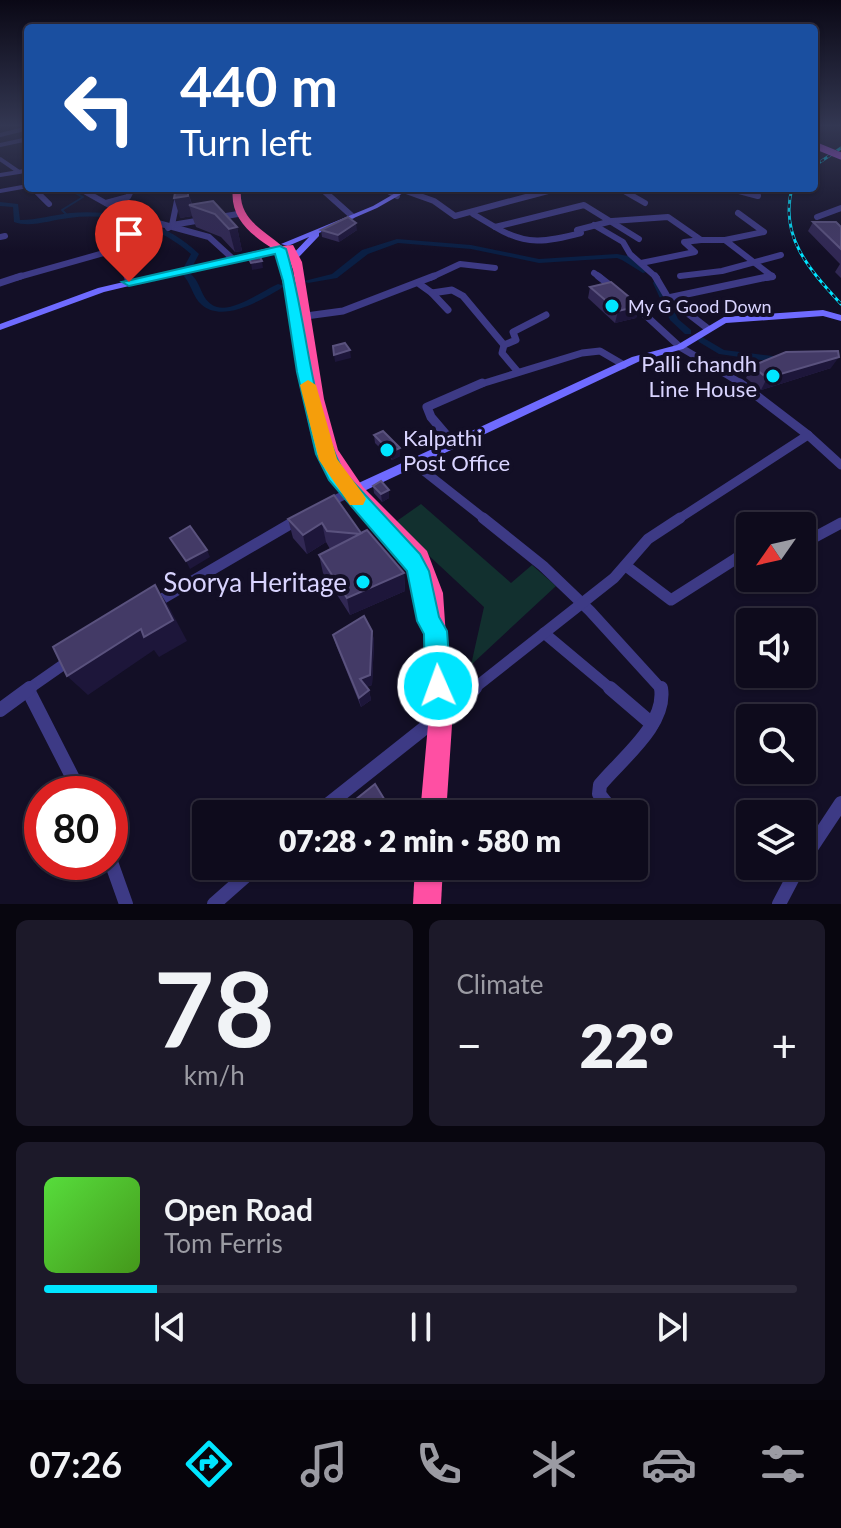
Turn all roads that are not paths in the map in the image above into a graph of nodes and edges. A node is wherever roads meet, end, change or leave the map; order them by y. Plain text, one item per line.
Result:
1 (12, 167) edge
2 (24, 171) edge
3 (19, 172) junction
4 (0, 175) edge
5 (24, 188) edge
6 (0, 191) edge
7 (36, 192) edge
8 (88, 192) edge
9 (131, 192) edge
10 (179, 192) edge
11 (239, 192) edge
12 (240, 192) edge
13 (325, 192) edge
14 (390, 192) edge
15 (404, 192) edge
16 (413, 192) edge
17 (547, 192) edge
18 (625, 192) edge
19 (742, 192) edge
20 (397, 196) junction
21 (758, 196) dead end
22 (106, 203) junction
23 (645, 203) dead end
24 (49, 204) dead end
25 (841, 208) edge
26 (738, 213) dead end
27 (238, 214) junction
28 (473, 214) junction
29 (352, 216) junction
30 (817, 217) dead end
31 (612, 221) junction
32 (594, 225) junction
33 (170, 227) junction
34 (325, 227) junction
35 (495, 227) junction
36 (112, 234) dead end
37 (639, 239) dead end
38 (701, 240) junction
39 (725, 240) junction
40 (284, 248) junction
41 (118, 249) junction
42 (781, 255) dead end
43 (232, 258) junction
44 (756, 262) junction
45 (641, 263) junction
46 (495, 268) dead end
47 (594, 273) dead end
48 (680, 276) dead end
49 (129, 282) junction
50 (0, 283) edge
51 (418, 283) junction
52 (432, 293) junction
53 (668, 298) junction
54 (448, 310) dead end
55 (546, 315) dead end
56 (306, 316) junction
57 (841, 318) edge
58 (0, 327) edge
59 (707, 328) junction
60 (685, 344) junction
61 (504, 345) junction
62 (624, 365) junction
63 (518, 372) junction
64 (808, 435) junction
65 (454, 444) junction
66 (415, 464) junction
67 (841, 465) edge
68 (354, 490) junction
69 (841, 523) edge
70 (816, 536) edge
71 (736, 559) edge
72 (626, 566) junction
73 (581, 603) junction
74 (148, 607) edge
75 (544, 633) junction
76 (75, 656) edge
77 (29, 692) junction
78 (0, 710) edge
79 (439, 714) junction
80 (652, 724) junction
81 (70, 776) edge
82 (333, 800) edge
83 (434, 800) edge
84 (604, 800) edge
85 (841, 803) edge
86 (816, 841) edge
87 (117, 880) edge
88 (241, 880) edge
89 (428, 880) edge
90 (792, 880) edge
91 (126, 904) edge
92 (214, 904) edge
93 (427, 904) edge
94 (779, 904) edge

1 - 3 street
2 - 3 street
3 - 4 street
5 - 6 street
7 - 24 street
8 - 22 street
9 - 22 street
10 - 33 street
11 - 27 highway
12 - 40 highway
13 - 29 street
14 - 20 street
15 - 20 street
16 - 28 street
17 - 28 street
18 - 23 street
19 - 21 street
20 - 29 street
22 - 33 street
25 - 30 street
26 - 39 street
27 - 33 street
27 - 40 highway
28 - 35 street
29 - 34 street
31 - 32 street
31 - 35 street
31 - 37 street
31 - 38 street
32 - 35 street
32 - 45 street
33 - 43 street
34 - 40 street
34 - 40 street
36 - 41 street
38 - 39 street
38 - 45 street
39 - 44 street
40 - 43 street
40 - 56 highway
40 - 68 highway
41 - 49 street
41 - 50 street
42 - 44 street
43 - 49 street
44 - 48 street
44 - 53 street
45 - 53 street
46 - 51 street
47 - 60 street
49 - 58 street
51 - 52 street
51 - 56 street
52 - 54 street
52 - 61 street
53 - 59 street
55 - 61 street
56 - 68 highway
57 - 59 street
59 - 60 street
60 - 62 street
60 - 64 street
61 - 63 street
62 - 63 street
62 - 65 street
63 - 65 street
64 - 67 street
64 - 72 street
65 - 66 street
66 - 68 street
66 - 73 street
68 - 74 street
68 - 79 highway
69 - 70 street
71 - 72 street
72 - 73 street
73 - 75 street
73 - 80 street
75 - 79 street
75 - 80 street
76 - 77 street
77 - 78 street
77 - 81 street
79 - 82 street
79 - 83 highway
80 - 84 street
85 - 86 street
87 - 91 street
88 - 92 street
89 - 93 highway
90 - 94 street

